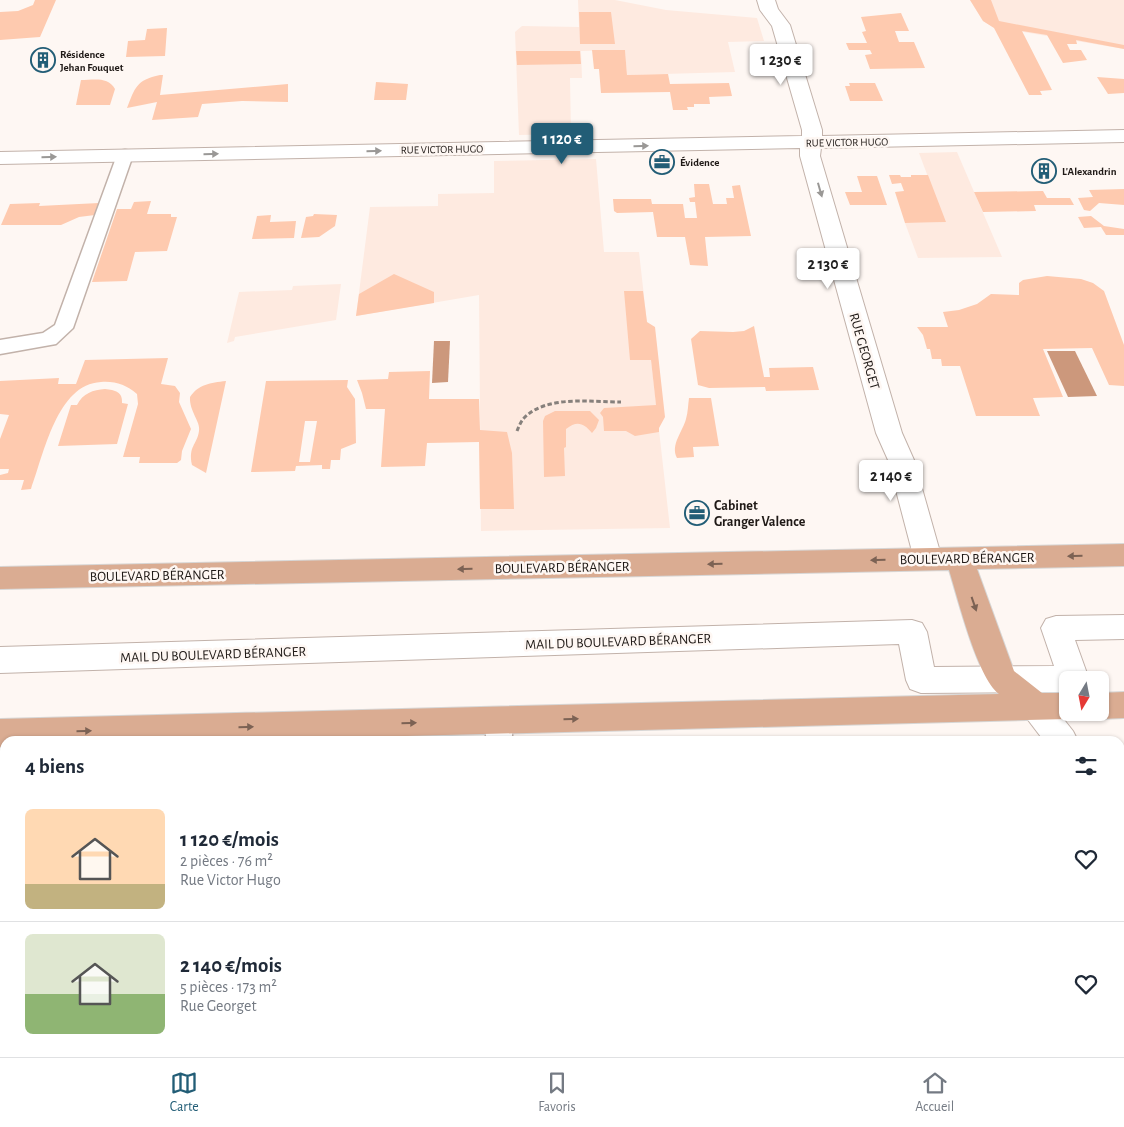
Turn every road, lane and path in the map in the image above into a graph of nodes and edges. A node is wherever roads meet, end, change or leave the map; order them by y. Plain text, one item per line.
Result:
1 (766, 0) edge
2 (1124, 136) edge
3 (811, 142) junction
4 (125, 155) junction
5 (0, 158) edge
6 (0, 348) edge
7 (620, 402) dead end
8 (517, 431) dead end
9 (1124, 555) edge
10 (959, 558) junction
11 (928, 559) junction
12 (0, 578) edge
13 (1124, 627) edge
14 (0, 660) edge
15 (1003, 680) junction
16 (1124, 705) edge
17 (1059, 706) edge
18 (1109, 706) edge
19 (1036, 707) junction
20 (499, 731) edge
21 (0, 733) edge
22 (189, 735) edge
23 (1058, 736) edge
24 (71, 1057) edge
25 (75, 1057) edge

1 - 3 street, RUE GEORGET
2 - 3 street, RUE VICTOR HUGO
4 -> 3 street, RUE VICTOR HUGO
3 -> 11 street, RUE GEORGET
5 -> 4 street, RUE VICTOR HUGO
4 - 6 lane
7 - 8 path
9 -> 10 main road, BOULEVARD BÉRANGER
10 - 11 main road, BOULEVARD BÉRANGER
10 -> 15 main road
11 -> 12 main road, BOULEVARD BÉRANGER
13 - 15 street, MAIL DU BOULEVARD BÉRANGER
14 - 15 street, MAIL DU BOULEVARD BÉRANGER
15 - 19 main road
16 - 18 main road
17 - 19 main road
20 -> 19 main road
19 - 23 street
22 -> 20 main road
21 -> 22 main road
24 - 25 path

